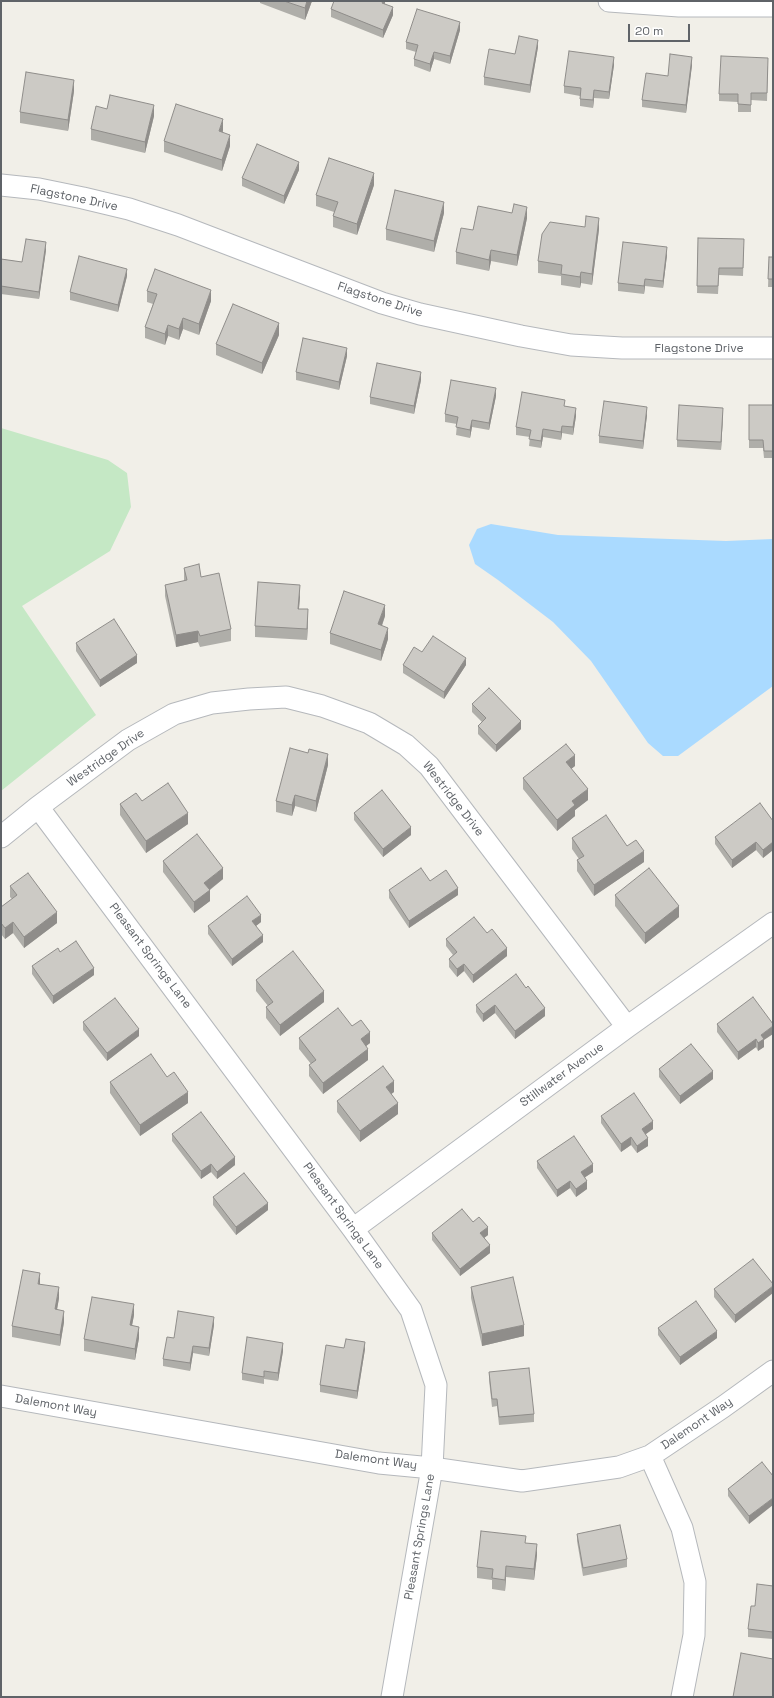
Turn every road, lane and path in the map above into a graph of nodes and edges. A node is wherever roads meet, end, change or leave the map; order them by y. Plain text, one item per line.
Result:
1 (609, 1) edge
2 (773, 6) edge
3 (1, 185) edge
4 (773, 348) edge
5 (38, 807) junction
6 (1, 837) edge
7 (773, 923) edge
8 (627, 1027) junction
9 (353, 1229) junction
10 (773, 1371) edge
11 (1, 1396) edge
12 (650, 1456) junction
13 (432, 1468) junction
14 (392, 1697) edge
15 (682, 1697) edge

1 - 2 street
3 - 4 street, Flagstone Drive
5 - 6 street, Westridge Drive
5 - 8 street, Westridge Drive
5 - 9 street, Pleasant Springs Lane
7 - 8 street, Stillwater Avenue
8 - 9 street, Stillwater Avenue
9 - 13 street, Pleasant Springs Lane
10 - 12 street, Dalemont Way
11 - 13 street, Dalemont Way
12 - 13 street, Dalemont Way
12 - 15 street
13 - 14 street, Pleasant Springs Lane

